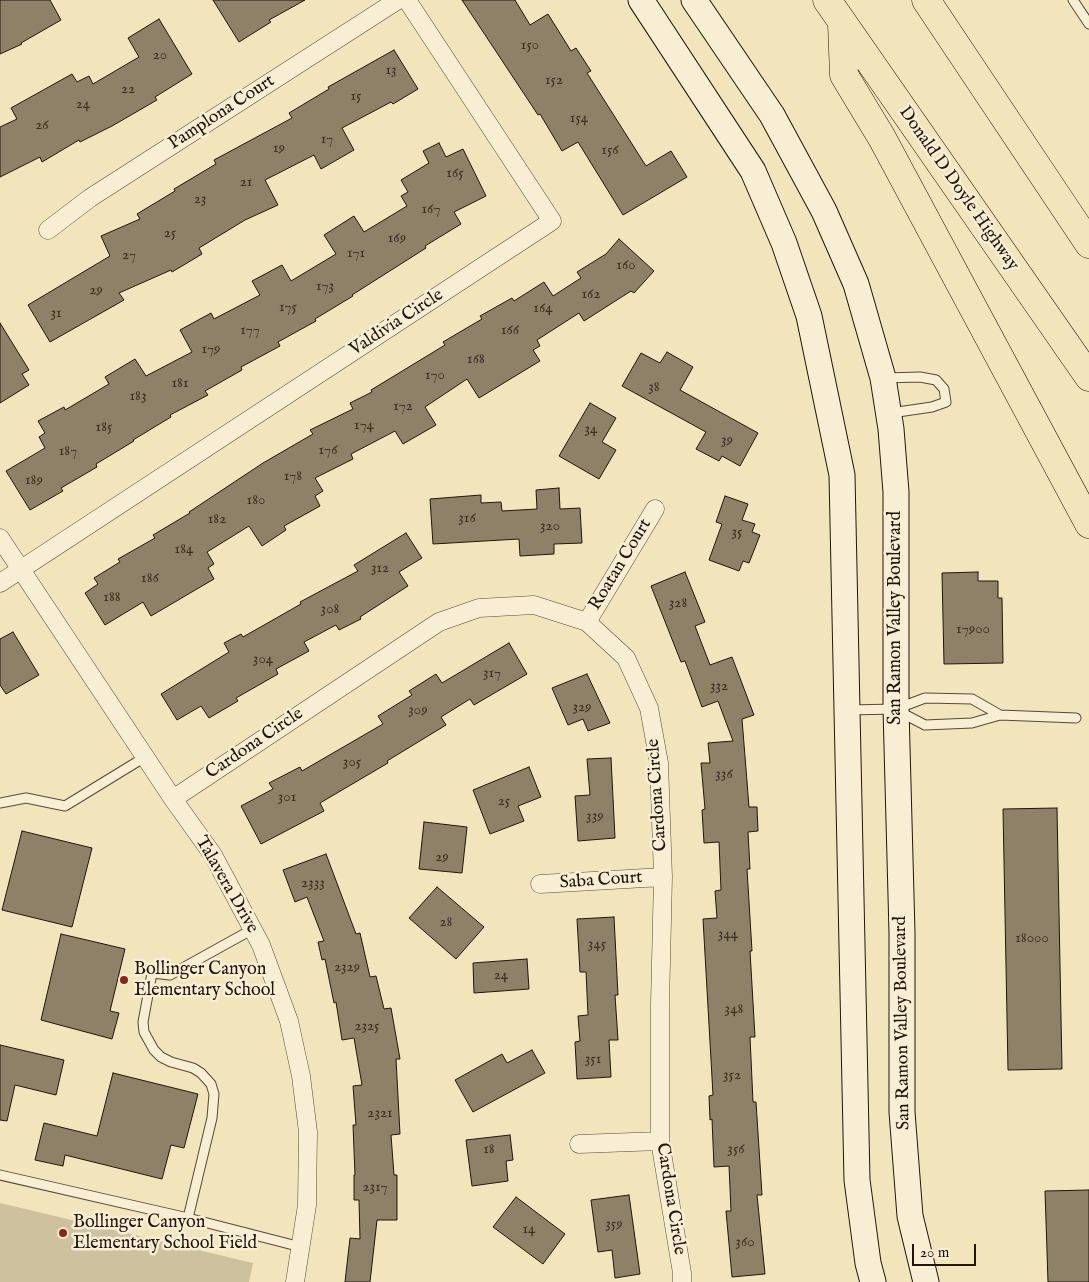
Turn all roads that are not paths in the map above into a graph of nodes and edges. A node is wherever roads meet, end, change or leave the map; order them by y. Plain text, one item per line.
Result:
1 (398, 0) edge
2 (407, 0) edge
3 (641, 0) edge
4 (694, 0) edge
5 (827, 0) edge
6 (926, 0) edge
7 (1073, 0) edge
8 (842, 24) junction
9 (1089, 24) edge
10 (48, 230) dead end
11 (1089, 244) edge
12 (1089, 377) edge
13 (883, 378) junction
14 (888, 414) junction
15 (655, 509) dead end
16 (1089, 524) edge
17 (0, 538) edge
18 (20, 569) junction
19 (0, 582) edge
20 (587, 622) junction
21 (896, 709) junction
22 (848, 710) junction
23 (1000, 715) junction
24 (1076, 718) dead end
25 (145, 757) junction
26 (173, 799) junction
27 (0, 803) edge
28 (663, 877) junction
29 (540, 884) dead end
30 (252, 929) junction
31 (660, 1142) junction
32 (579, 1144) dead end
33 (0, 1175) edge
34 (188, 1218) junction
35 (301, 1247) junction
36 (295, 1282) edge
37 (682, 1282) edge
38 (873, 1282) edge
39 (926, 1282) edge

1 - 10 street, Pamplona Court
2 - 18 street, Valdivia Circle
3 - 22 main road
4 - 13 main road, San Ramon Valley Boulevard
5 - 8 highway, Donald D Doyle Highway
6 - 11 highway
7 - 9 lane
8 - 12 highway, Donald D Doyle Highway
8 - 16 highway
13 - 14 main road, San Ramon Valley Boulevard
13 - 14 lane
14 - 21 main road, San Ramon Valley Boulevard
15 - 20 street, Roatan Court
17 - 18 street, Talavera Drive
18 - 19 street
18 - 25 street, Talavera Drive
20 - 26 street, Cardona Circle
20 - 28 street, Cardona Circle
21 - 22 lane
21 - 23 lane
21 - 23 lane
21 - 39 main road, San Ramon Valley Boulevard
22 - 38 main road
23 - 24 lane
25 - 26 street, Talavera Drive
25 - 27 lane
26 - 30 street, Talavera Drive
28 - 29 street, Saba Court
28 - 31 street, Cardona Circle
30 - 34 lane
30 - 35 street, Talavera Drive
31 - 32 street
31 - 37 street, Cardona Circle
33 - 34 lane
34 - 35 lane
35 - 36 street, Talavera Drive

